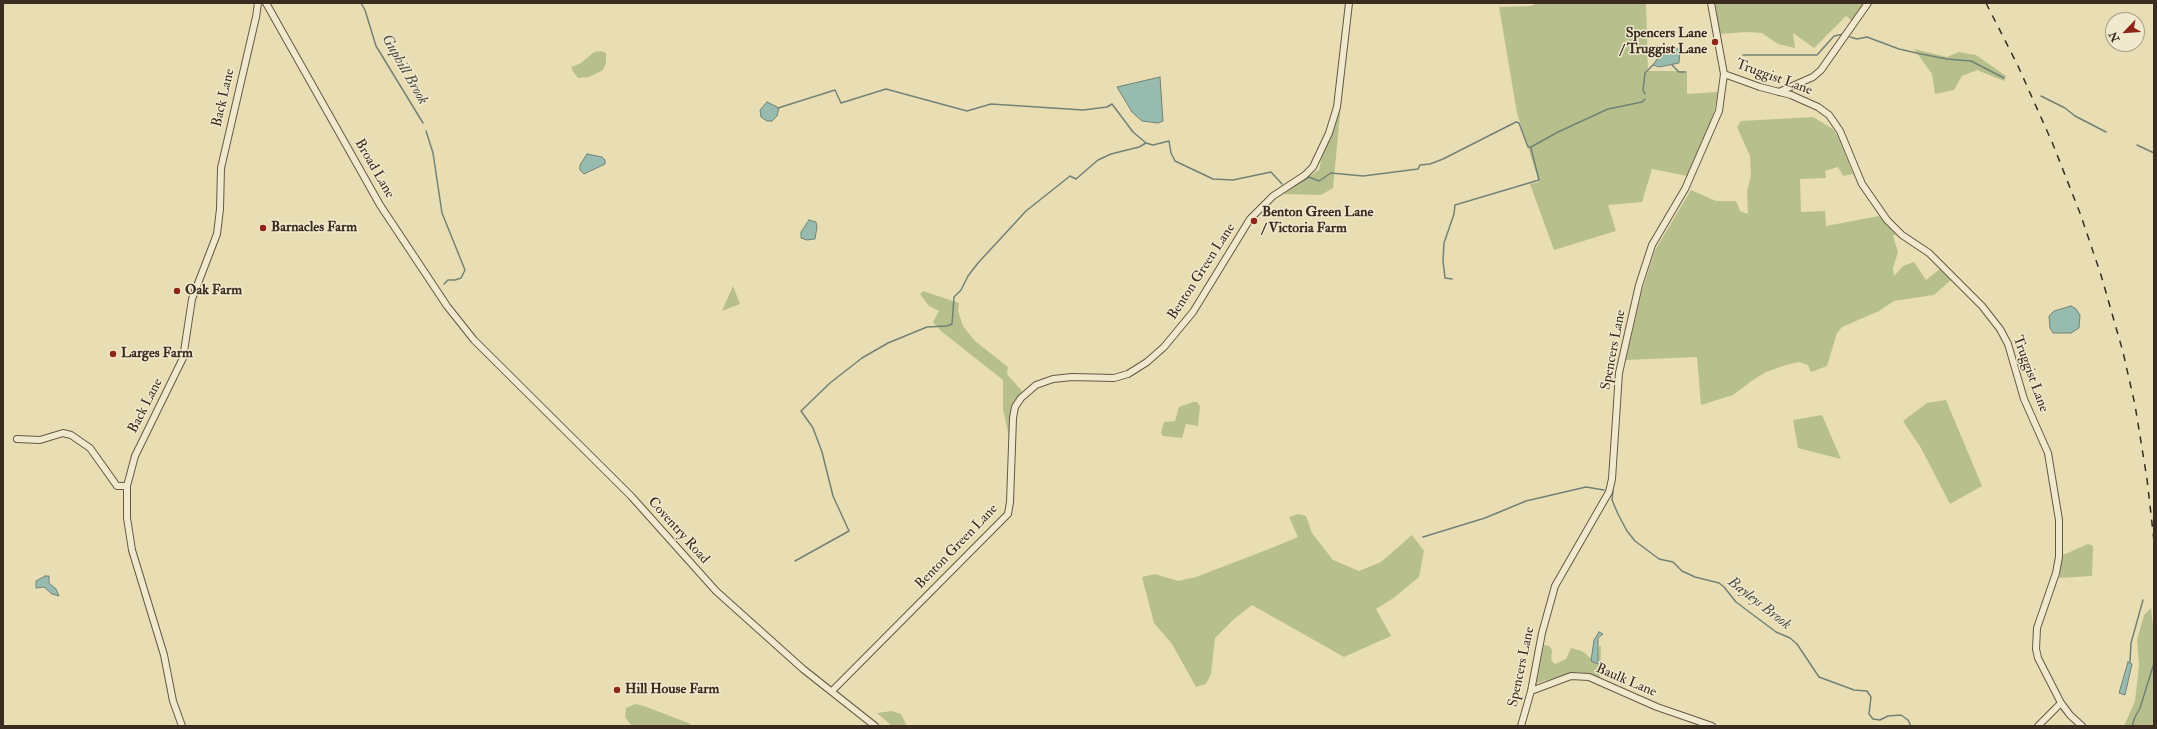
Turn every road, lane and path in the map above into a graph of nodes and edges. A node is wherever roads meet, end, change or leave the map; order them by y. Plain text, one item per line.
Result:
1 (258, 3) edge
2 (266, 3) edge
3 (1349, 3) edge
4 (1711, 3) edge
5 (1868, 3) edge
6 (1724, 74) junction
7 (1793, 87) junction
8 (1779, 92) junction
9 (1791, 96) junction
10 (474, 340) joint
11 (17, 439) dead end
12 (127, 486) junction
13 (832, 691) junction
14 (1531, 691) junction
15 (2061, 703) junction
16 (182, 726) edge
17 (875, 726) edge
18 (1520, 726) edge
19 (1712, 726) edge
20 (2038, 726) edge
21 (2082, 726) edge

1 - 12 street, Back Lane
2 - 10 street, Broad Lane
3 - 13 street, Benton Green Lane
4 - 6 street, Spencers Lane
5 - 7 street
6 - 8 street, Truggist Lane
6 - 14 street, Spencers Lane
7 - 8 street
7 - 9 street
8 - 9 street, Truggist Lane
9 - 15 street, Truggist Lane
10 - 13 street, Coventry Road
11 - 12 street
12 - 16 street, Back Lane
13 - 17 street, Coventry Road
14 - 18 street, Spencers Lane
14 - 19 street, Baulk Lane
15 - 20 street
15 - 21 street, Truggist Lane

